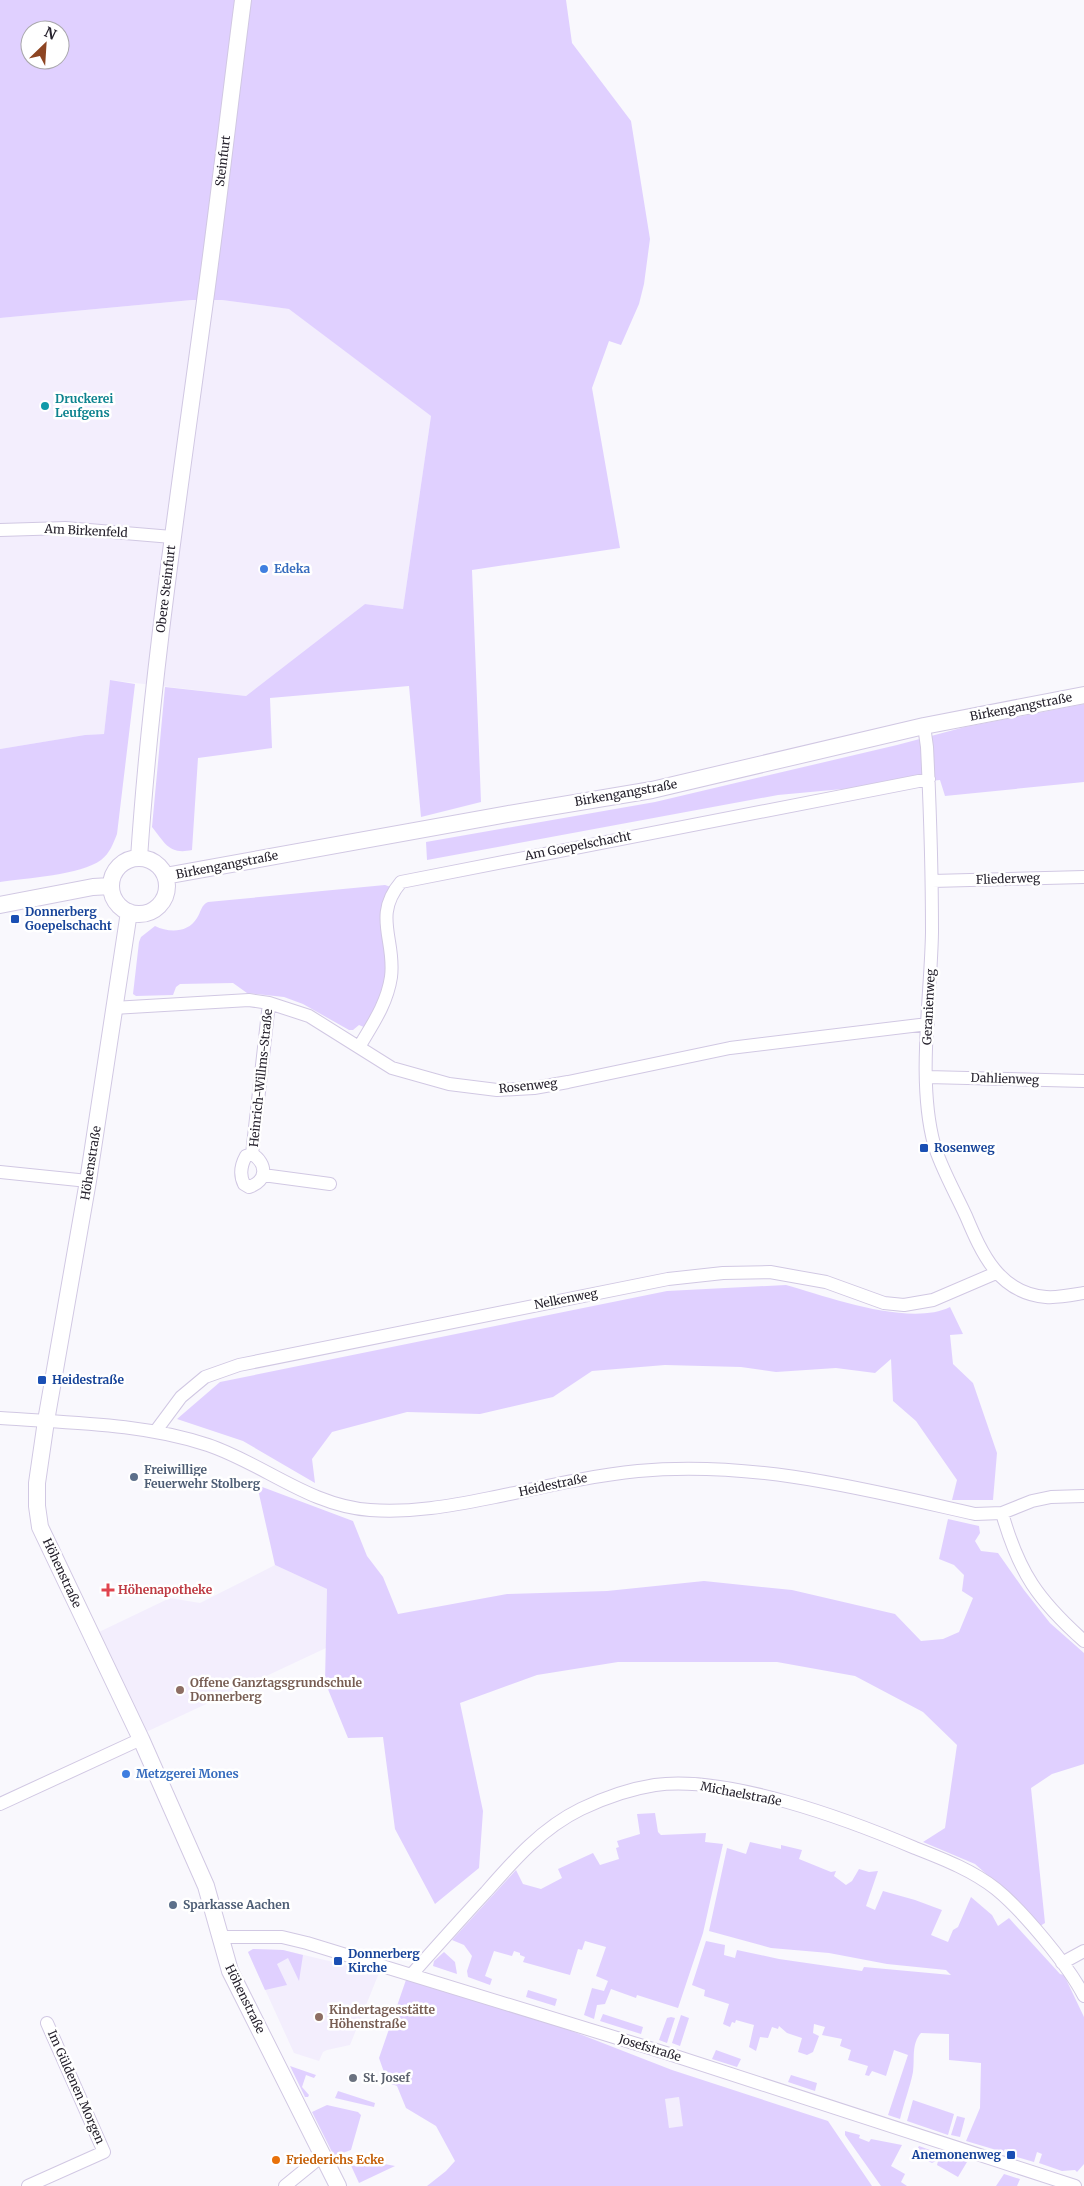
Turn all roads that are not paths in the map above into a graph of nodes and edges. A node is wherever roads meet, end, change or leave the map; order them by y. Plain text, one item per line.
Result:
1 (243, 0) edge
2 (203, 322) joint
3 (0, 530) edge
4 (172, 537) junction
5 (1084, 695) edge
6 (924, 726) junction
7 (929, 780) junction
8 (139, 858) junction
9 (165, 876) junction
10 (1084, 877) edge
11 (932, 881) junction
12 (111, 886) junction
13 (0, 905) edge
14 (129, 912) junction
15 (269, 1003) junction
16 (113, 1008) junction
17 (928, 1024) junction
18 (359, 1047) junction
19 (926, 1076) junction
20 (1084, 1081) edge
21 (252, 1154) junction
22 (0, 1172) edge
23 (263, 1175) junction
24 (88, 1181) junction
25 (330, 1184) dead end
26 (996, 1273) junction
27 (1084, 1294) edge
28 (0, 1418) edge
29 (46, 1421) junction
30 (155, 1432) junction
31 (1084, 1496) edge
32 (1002, 1513) junction
33 (1084, 1641) edge
34 (141, 1739) junction
35 (0, 1804) edge
36 (219, 1938) junction
37 (1084, 1951) edge
38 (1062, 1963) junction
39 (412, 1974) junction
40 (1084, 1996) edge
41 (47, 2022) dead end
42 (323, 2155) junction
43 (28, 2186) edge
44 (286, 2186) edge
45 (338, 2186) edge
46 (1075, 2186) edge

1 - 2 street, Steinfurt
2 - 4 street, Obere Steinfurt
3 - 4 street, Am Birkenfeld
4 - 8 street, Obere Steinfurt
5 - 6 street, Birkengangstraße
6 - 7 street, Geranienweg
6 - 9 street, Birkengangstraße
7 - 11 street, Geranienweg
7 - 18 street, Am Goepelschacht
8 - 9 street
8 - 12 street
9 - 14 street
10 - 11 street, Fliederweg
11 - 17 street, Geranienweg
12 - 13 street
12 - 14 street
14 - 16 street, Höhenstraße
15 - 16 street, Rosenweg
15 - 18 street, Rosenweg
15 - 21 street, Heinrich-Willms-Straße
16 - 24 street, Höhenstraße
17 - 18 street, Rosenweg
17 - 19 street, Geranienweg
19 - 20 street, Dahlienweg
19 - 26 street, Geranienweg
21 - 23 street, Heinrich-Willms-Straße
21 - 23 street, Heinrich-Willms-Straße
22 - 24 street
23 - 25 street
24 - 29 street, Höhenstraße
26 - 27 street, Geranienweg
26 - 30 street, Nelkenweg
28 - 29 street, Heidestraße
29 - 30 street, Heidestraße
29 - 34 street, Höhenstraße
30 - 32 street, Heidestraße
31 - 32 street, Heidestraße
32 - 33 street
34 - 35 street
34 - 36 street, Höhenstraße
36 - 39 street, Josefstraße
36 - 42 street, Höhenstraße
37 - 38 street
38 - 39 street, Michaelstraße
38 - 40 street, Michaelstraße
39 - 46 street, Josefstraße
41 - 43 street, Im Güldenen Morgen
42 - 44 street
42 - 45 street, Höhenstraße

